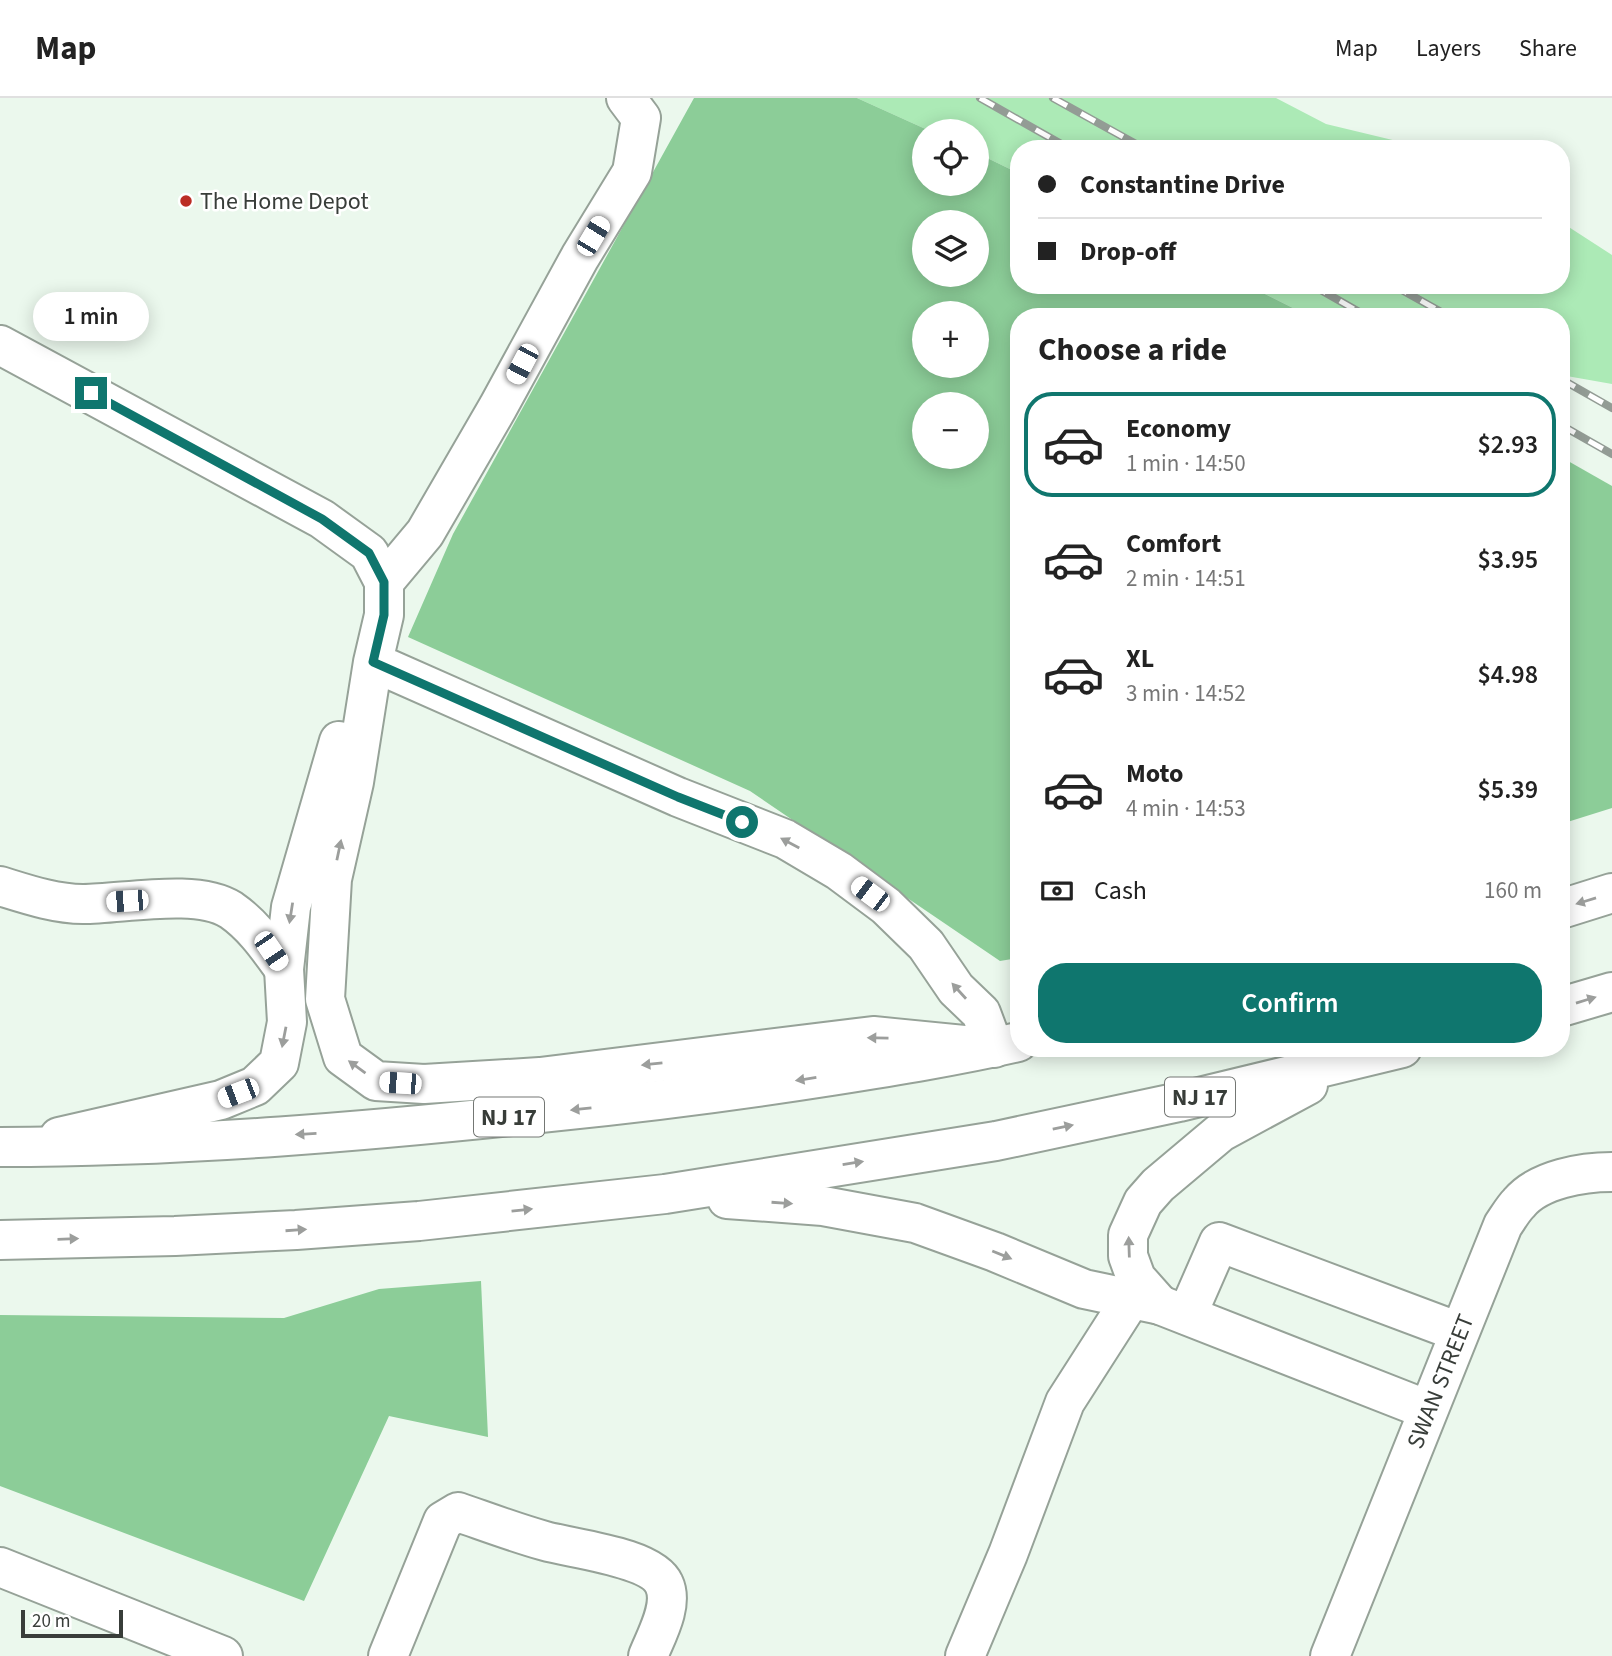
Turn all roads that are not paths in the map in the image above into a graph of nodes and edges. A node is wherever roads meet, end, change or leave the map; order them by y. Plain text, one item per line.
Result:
1 (626, 98) edge
2 (0, 345) edge
3 (384, 582) junction
4 (373, 662) junction
5 (0, 886) edge
6 (1612, 893) edge
7 (1570, 906) edge
8 (284, 970) junction
9 (1612, 992) edge
10 (1570, 1004) edge
11 (1007, 1045) edge
12 (1366, 1057) edge
13 (1354, 1060) junction
14 (10, 1147) edge
15 (1612, 1172) edge
16 (665, 1194) junction
17 (0, 1240) edge
18 (1159, 1306) junction
19 (1459, 1332) junction
20 (1428, 1410) junction
21 (0, 1567) edge
22 (223, 1656) edge
23 (388, 1656) edge
24 (648, 1656) edge
25 (965, 1656) edge
26 (1330, 1656) edge

1 - 3 main road
2 - 3 main road
3 - 4 main road
4 -> 8 main road
11 -> 4 main road
11 -> 4 main road
5 - 8 main road
6 -> 7 main road
8 -> 14 main road
10 -> 9 main road
11 -> 14 main road, NJ 17
12 - 13 main road, NJ 17
16 -> 13 main road, NJ 17
18 -> 13 main road
15 - 19 main road, SWAN STREET
17 -> 16 main road, NJ 17
16 -> 18 main road
18 - 19 main road
18 - 20 main road
18 - 25 main road
19 - 20 main road, SWAN STREET
20 - 26 main road, SWAN STREET
21 - 22 main road
23 - 24 main road

